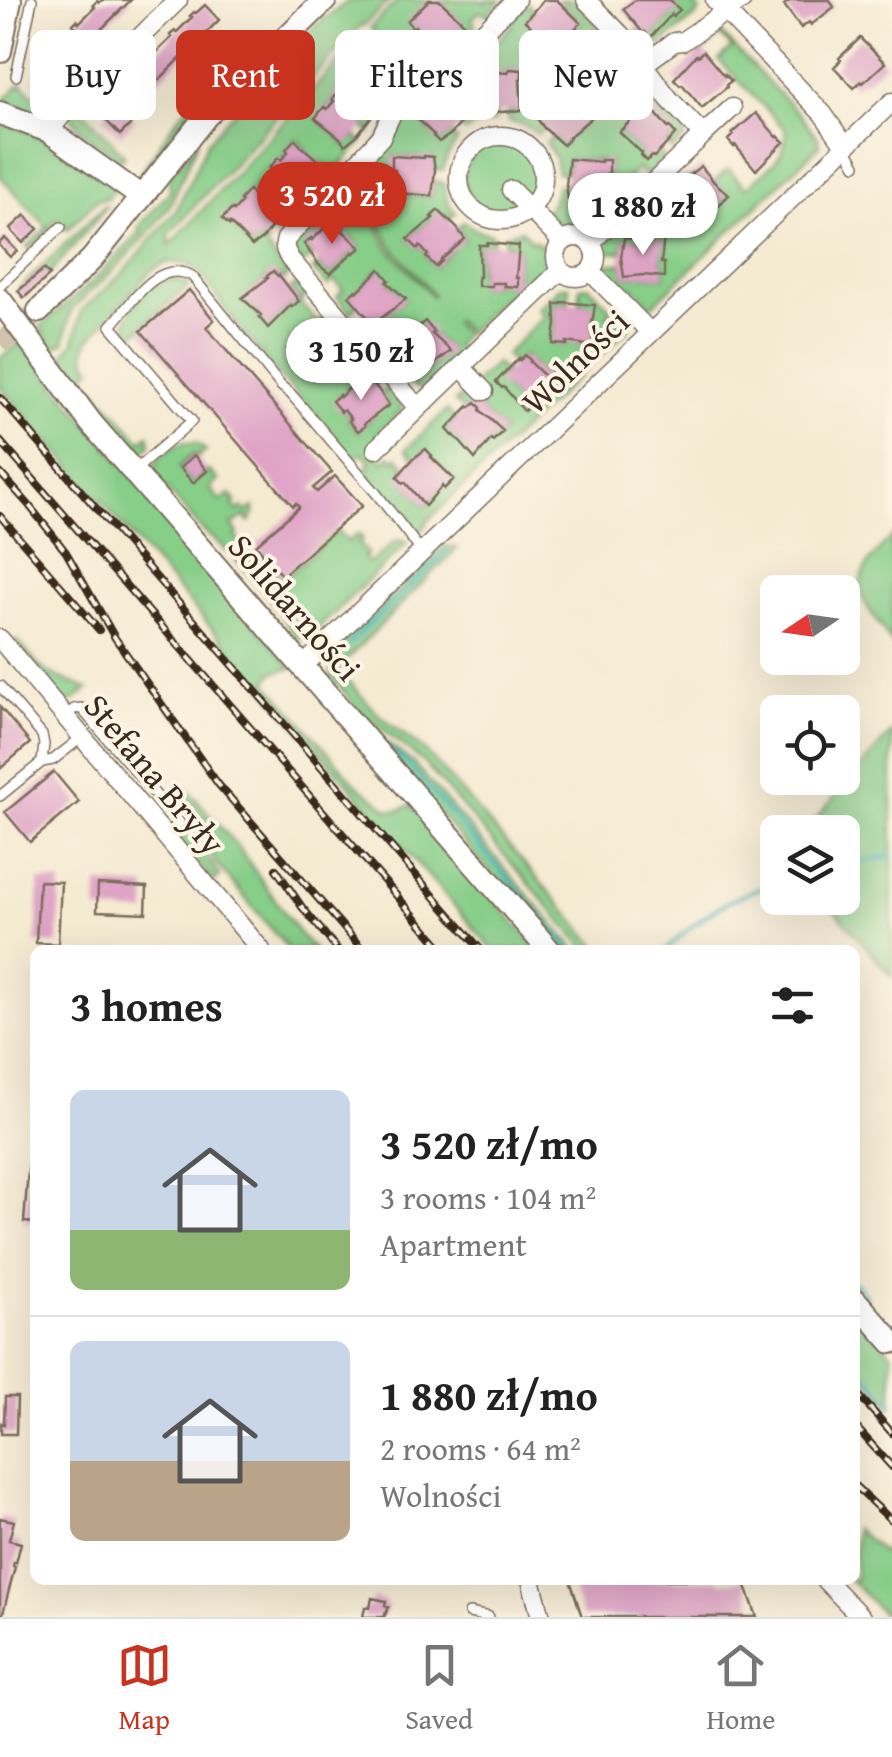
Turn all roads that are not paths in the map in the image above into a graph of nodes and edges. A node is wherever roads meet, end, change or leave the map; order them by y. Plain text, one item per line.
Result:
1 (10, 0) edge
2 (32, 0) edge
3 (178, 0) edge
4 (324, 0) edge
5 (516, 0) edge
6 (742, 0) edge
7 (598, 4) edge
8 (721, 4) edge
9 (618, 30) edge
10 (0, 51) edge
11 (653, 57) edge
12 (16, 76) dead end
13 (653, 77) edge
14 (892, 102) edge
15 (732, 108) dead end
16 (0, 113) edge
17 (49, 131) junction
18 (703, 135) junction
19 (846, 147) junction
20 (856, 165) dead end
21 (512, 190) dead end
22 (140, 196) junction
23 (531, 210) junction
24 (61, 228) dead end
25 (562, 242) junction
26 (590, 243) junction
27 (561, 270) junction
28 (590, 271) junction
29 (0, 286) edge
30 (0, 300) edge
31 (39, 311) tunnel mouth
32 (651, 333) junction
33 (461, 367) junction
34 (484, 390) dead end
35 (418, 408) junction
36 (371, 453) joint
37 (355, 468) junction
38 (132, 472) junction
39 (422, 552) junction
40 (0, 639) edge
41 (302, 667) junction
42 (0, 686) edge
43 (65, 716) junction
44 (82, 737) junction
45 (42, 762) junction
46 (0, 796) edge
47 (166, 838) junction
48 (257, 945) edge
49 (545, 945) edge
50 (860, 1306) edge
51 (892, 1342) edge
52 (532, 1585) edge
53 (830, 1585) edge
54 (469, 1614) dead end
55 (488, 1617) edge
56 (541, 1617) edge
57 (862, 1617) edge

1 - 10 street
2 - 12 lane
3 - 17 street
4 - 22 street
5 - 35 street
6 - 8 street
7 - 9 street
8 - 11 street
8 - 19 street
13 - 18 street
14 - 19 street, Wolności
15 - 18 street
16 - 17 street
17 - 22 street
18 - 26 street
19 - 20 lane
19 - 32 street, Wolności
21 - 23 street
22 - 31 street
23 - 23 street
23 - 25 street
24 - 29 lane
25 - 26 street
25 - 27 street
26 - 28 street
27 - 28 street
27 - 33 street
28 - 32 street
30 - 38 street, Solidarności
32 - 39 street, Wolności
33 - 34 street
33 - 35 street
35 - 36 street
36 - 37 lane
37 - 38 lane
37 - 39 lane
38 - 41 street, Solidarności
39 - 41 street, Wolności
40 - 43 street, Stefana Bryły
41 - 49 street, Solidarności
42 - 45 lane
43 - 44 street, Stefana Bryły
43 - 47 lane
44 - 45 lane
44 - 47 street, Stefana Bryły
45 - 46 lane
47 - 48 street, Stefana Bryły
50 - 51 street
52 - 56 street
53 - 57 street
54 - 55 lane

